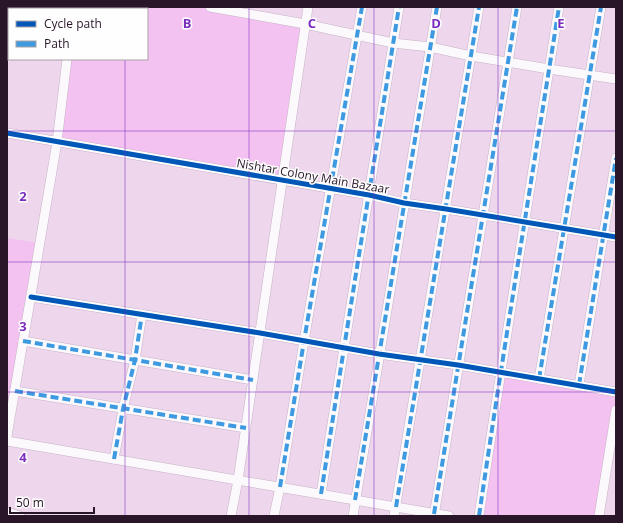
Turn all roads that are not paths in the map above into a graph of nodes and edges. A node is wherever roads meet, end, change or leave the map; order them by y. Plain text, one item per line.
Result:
1 (210, 7) edge
2 (308, 7) edge
3 (362, 7) edge
4 (399, 7) edge
5 (437, 7) edge
6 (480, 7) edge
7 (517, 7) edge
8 (559, 7) edge
9 (601, 7) edge
10 (305, 24) junction
11 (357, 35) junction
12 (393, 43) junction
13 (430, 47) junction
14 (471, 56) junction
15 (67, 60) edge
16 (508, 62) junction
17 (549, 69) junction
18 (590, 75) junction
19 (616, 79) edge
20 (7, 133) edge
21 (57, 142) junction
22 (616, 158) edge
23 (282, 180) junction
24 (331, 188) junction
25 (369, 195) junction
26 (404, 203) junction
27 (446, 208) junction
28 (483, 215) junction
29 (525, 222) junction
30 (564, 229) junction
31 (604, 234) junction
32 (616, 237) edge
33 (30, 297) junction
34 (142, 314) junction
35 (260, 333) junction
36 (23, 341) junction
37 (304, 341) junction
38 (344, 348) junction
39 (379, 354) junction
40 (135, 360) junction
41 (420, 360) junction
42 (458, 365) junction
43 (500, 372) junction
44 (539, 379) junction
45 (253, 380) junction
46 (579, 386) junction
47 (15, 391) junction
48 (616, 392) edge
49 (123, 409) junction
50 (616, 410) edge
51 (246, 428) junction
52 (7, 436) edge
53 (7, 441) edge
54 (114, 459) junction
55 (238, 480) junction
56 (280, 487) junction
57 (321, 494) junction
58 (355, 500) junction
59 (395, 511) edge
60 (7, 512) edge
61 (434, 515) edge
62 (20, 516) edge
63 (231, 516) edge
64 (274, 516) edge
65 (353, 516) edge
66 (449, 516) edge
67 (479, 516) edge
68 (599, 516) edge

1 - 10 street
2 - 10 street
3 - 11 street
4 - 12 street
5 - 13 street
6 - 14 street
7 - 16 street
8 - 17 street
9 - 18 street
10 - 11 street
10 - 23 street
11 - 12 street
11 - 24 street
12 - 13 street
12 - 25 street
13 - 14 street
13 - 26 street
14 - 16 street
14 - 27 street
15 - 21 street
16 - 17 street
16 - 28 street
17 - 18 street
17 - 29 street
18 - 19 street
18 - 30 street
20 - 21 street, Nishtar Colony Main Bazaar
21 - 23 street, Nishtar Colony Main Bazaar
21 - 33 street
22 - 31 street
23 - 24 street, Nishtar Colony Main Bazaar
23 - 35 street
24 - 25 street, Nishtar Colony Main Bazaar
24 - 37 street
25 - 26 street, Nishtar Colony Main Bazaar
25 - 38 street
26 - 27 street, Nishtar Colony Main Bazaar
26 - 39 street
27 - 28 street, Nishtar Colony Main Bazaar
27 - 41 street
28 - 29 street, Nishtar Colony Main Bazaar
28 - 42 street
29 - 30 street, Nishtar Colony Main Bazaar
29 - 43 street
30 - 31 street, Nishtar Colony Main Bazaar
30 - 44 street
31 - 32 street, Nishtar Colony Main Bazaar
31 - 46 street
33 - 34 street
33 - 36 street
34 - 35 street
34 - 40 street
35 - 37 street
35 - 45 street
36 - 40 street
36 - 47 street
37 - 38 street
37 - 56 street
38 - 39 street
38 - 57 street
39 - 41 street
39 - 58 street
40 - 45 street
40 - 49 street
41 - 42 street
41 - 59 street
42 - 43 street
42 - 61 street
43 - 44 street
43 - 67 street
44 - 46 street
45 - 51 street
46 - 48 street
47 - 49 street
47 - 52 street
49 - 51 street
49 - 54 street
50 - 68 street
51 - 55 street
53 - 54 street
54 - 55 street
55 - 56 street
55 - 63 street
56 - 57 street
56 - 64 street
57 - 58 street
58 - 59 street
58 - 65 street
59 - 61 street
60 - 62 street
61 - 66 street

